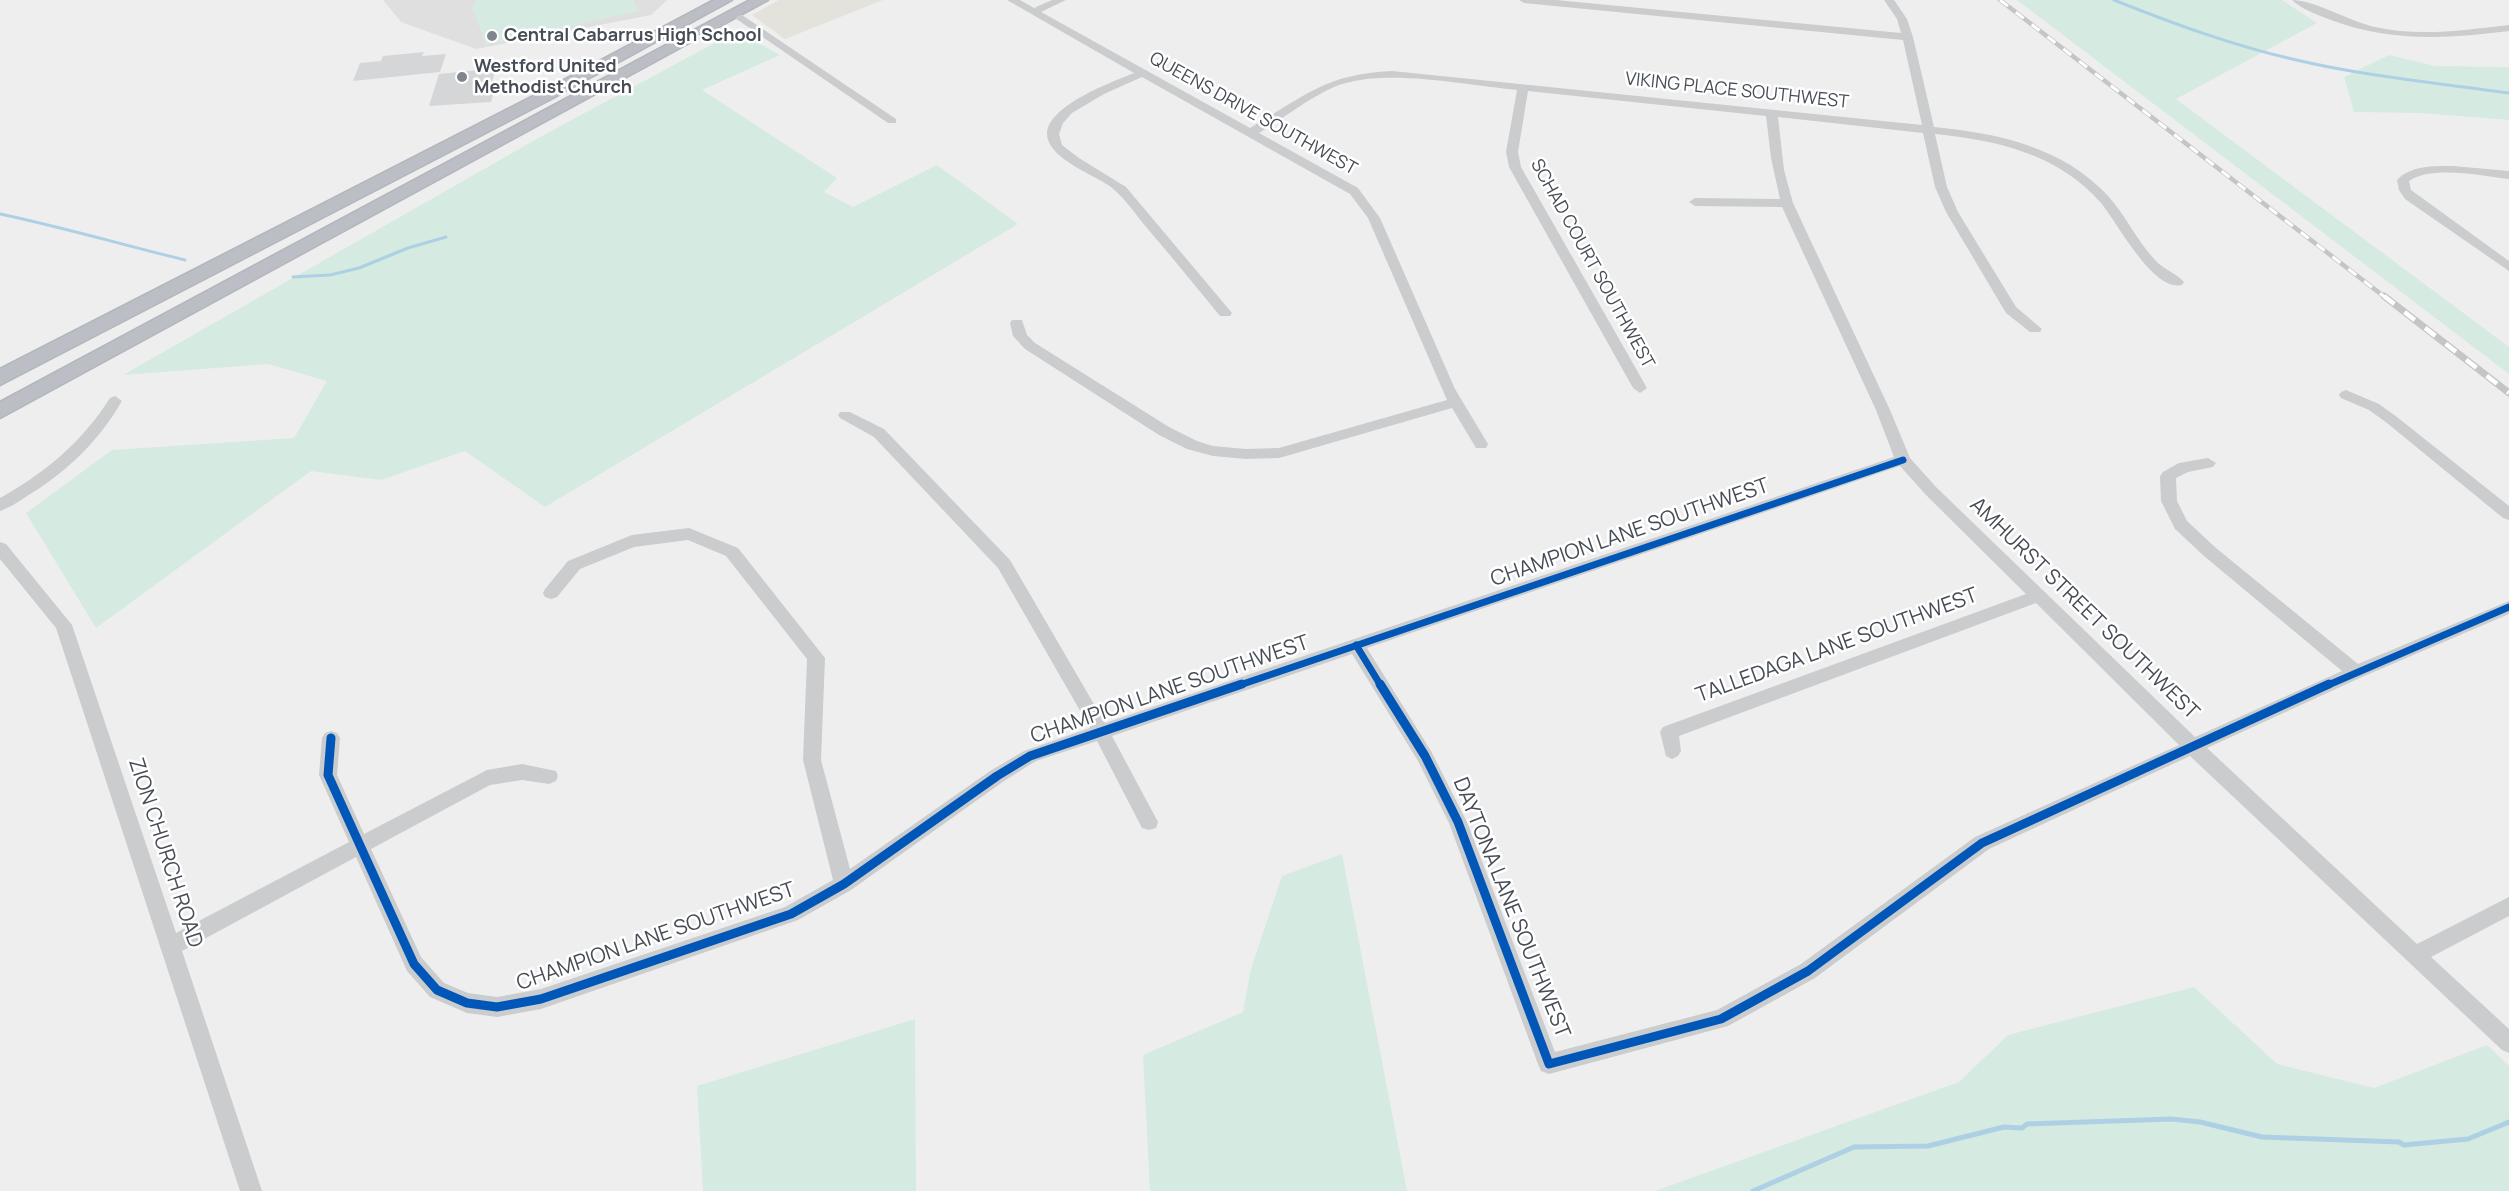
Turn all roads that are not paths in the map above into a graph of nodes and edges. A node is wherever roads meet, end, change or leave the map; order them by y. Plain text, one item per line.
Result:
1 (762, 0) edge
2 (1012, 0) edge
3 (1061, 0) edge
4 (1524, 0) edge
5 (1889, 0) edge
6 (2297, 0) edge
7 (1540, 1) edge
8 (724, 4) edge
9 (1033, 12) junction
10 (2509, 28) edge
11 (1908, 37) junction
12 (1143, 73) junction
13 (1523, 87) junction
14 (1772, 113) junction
15 (892, 121) dead end
16 (1928, 129) junction
17 (1251, 133) junction
18 (466, 137) junction
19 (492, 146) junction
20 (2509, 175) edge
21 (1695, 202) dead end
22 (1787, 203) junction
23 (2509, 267) edge
24 (2177, 282) dead end
25 (1225, 313) dead end
26 (1017, 323) dead end
27 (2035, 329) dead end
28 (0, 378) edge
29 (1640, 388) dead end
30 (2346, 395) dead end
31 (115, 401) dead end
32 (1456, 402) junction
33 (0, 411) edge
34 (845, 415) dead end
35 (1481, 444) dead end
36 (1903, 460) junction
37 (2208, 463) dead end
38 (0, 506) edge
39 (2509, 514) edge
40 (0, 549) edge
41 (551, 593) dead end
42 (2038, 596) junction
43 (2509, 607) edge
44 (1356, 645) junction
45 (2356, 672) junction
46 (1101, 732) junction
47 (331, 738) dead end
48 (2193, 747) junction
49 (1672, 751) dead end
50 (549, 776) dead end
51 (1149, 822) dead end
52 (360, 845) junction
53 (844, 884) junction
54 (2509, 906) edge
55 (169, 947) junction
56 (2415, 955) junction
57 (2509, 1043) edge
58 (251, 1191) edge

1 - 8 highway
2 - 9 street, QUEENS DRIVE SOUTHWEST
3 - 9 street
4 - 7 street
5 - 11 street
6 - 10 street
7 - 11 street
8 - 15 street
8 - 18 highway
8 - 19 highway
9 - 12 street, QUEENS DRIVE SOUTHWEST
11 - 16 street
12 - 17 street, QUEENS DRIVE SOUTHWEST
12 - 25 street
13 - 14 street, VIKING PLACE SOUTHWEST
13 - 17 street, VIKING PLACE SOUTHWEST
13 - 29 street, SCHAD COURT SOUTHWEST
14 - 16 street, VIKING PLACE SOUTHWEST
14 - 22 street, AMHURST STREET SOUTHWEST
16 - 24 street, VIKING PLACE SOUTHWEST
16 - 27 street
17 - 32 street, QUEENS DRIVE SOUTHWEST
18 - 19 highway
18 - 28 highway
19 - 33 highway
20 - 23 street
21 - 22 street
22 - 36 street, AMHURST STREET SOUTHWEST
26 - 32 street
30 - 39 street
31 - 38 street
32 - 35 street, QUEENS DRIVE SOUTHWEST
34 - 46 street
36 - 42 street, AMHURST STREET SOUTHWEST
36 - 44 street, CHAMPION LANE SOUTHWEST
37 - 45 street
40 - 55 street, ZION CHURCH ROAD
41 - 53 street
42 - 48 street, AMHURST STREET SOUTHWEST
42 - 49 street, TALLEDAGA LANE SOUTHWEST
43 - 45 street
44 - 46 street, CHAMPION LANE SOUTHWEST
44 - 48 street, DAYTONA LANE SOUTHWEST
45 - 48 street
46 - 51 street
46 - 53 street, CHAMPION LANE SOUTHWEST
47 - 52 street, CHAMPION LANE SOUTHWEST
48 - 56 street, AMHURST STREET SOUTHWEST
50 - 52 street
52 - 53 street, CHAMPION LANE SOUTHWEST
52 - 55 street
54 - 56 street
55 - 58 street, ZION CHURCH ROAD
56 - 57 street, AMHURST STREET SOUTHWEST

